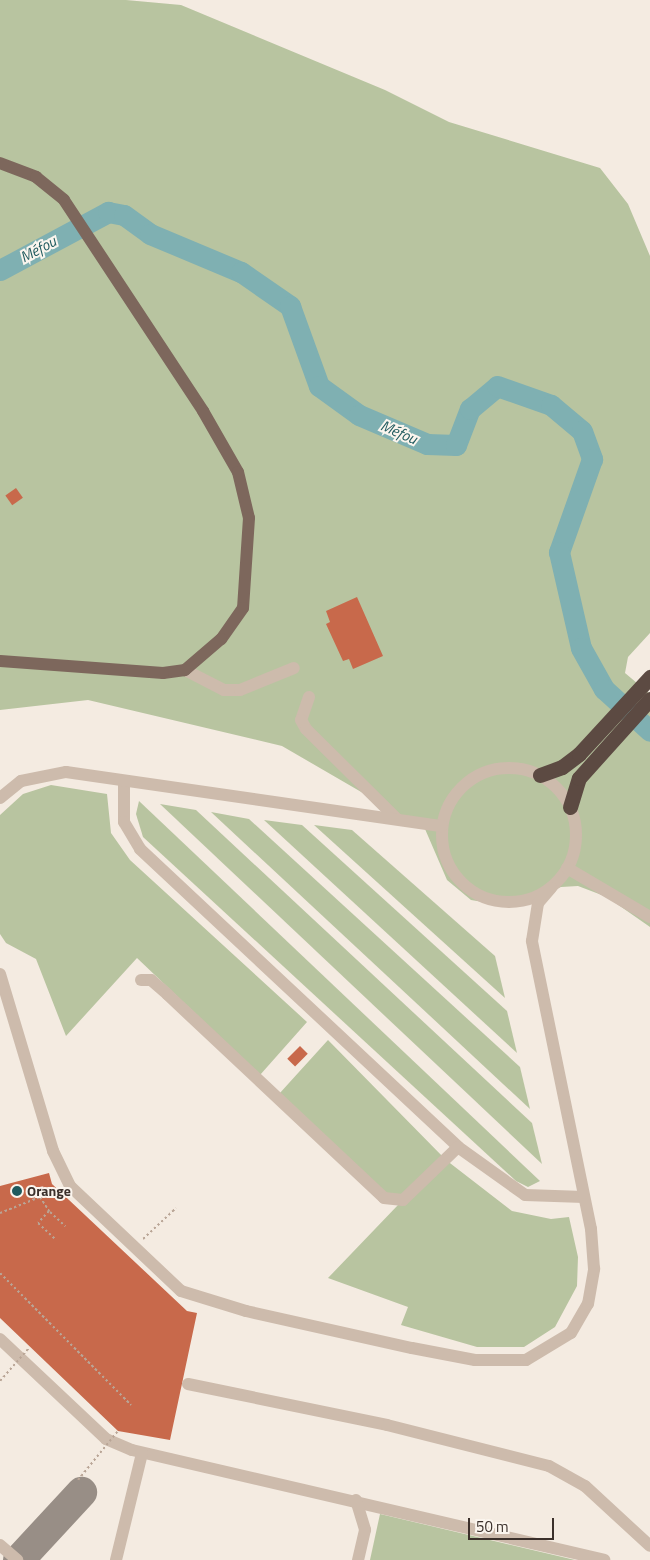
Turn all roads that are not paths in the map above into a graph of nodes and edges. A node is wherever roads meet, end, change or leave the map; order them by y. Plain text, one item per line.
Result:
1 (0, 164) edge
2 (0, 661) edge
3 (294, 668) dead end
4 (185, 670) junction
5 (650, 678) edge
6 (309, 697) dead end
7 (650, 699) edge
8 (540, 775) junction
9 (124, 781) junction
10 (0, 798) edge
11 (570, 807) junction
12 (397, 820) junction
13 (442, 826) junction
14 (567, 868) junction
15 (551, 888) junction
16 (650, 917) edge
17 (0, 974) edge
18 (140, 980) dead end
19 (458, 1146) junction
20 (584, 1197) junction
21 (0, 1339) edge
22 (188, 1384) dead end
23 (142, 1453) junction
24 (356, 1500) junction
25 (0, 1545) edge
26 (650, 1546) edge
27 (17, 1560) edge
28 (116, 1560) edge
29 (358, 1560) edge
30 (604, 1560) edge

1 - 4 main road
2 - 4 main road
3 - 4 street
5 - 8 highway
6 - 12 street
7 - 11 highway
8 - 11 street
8 - 13 street
9 - 10 street
9 - 12 street
9 - 19 street
11 - 14 street
12 - 13 street
13 - 15 street
14 - 15 street
14 - 16 street
15 - 20 street
17 - 20 street
18 - 19 street
19 - 20 street
21 - 23 street
22 - 26 street
23 - 24 street
23 - 28 street
24 - 29 street
24 - 30 street
25 - 27 street

